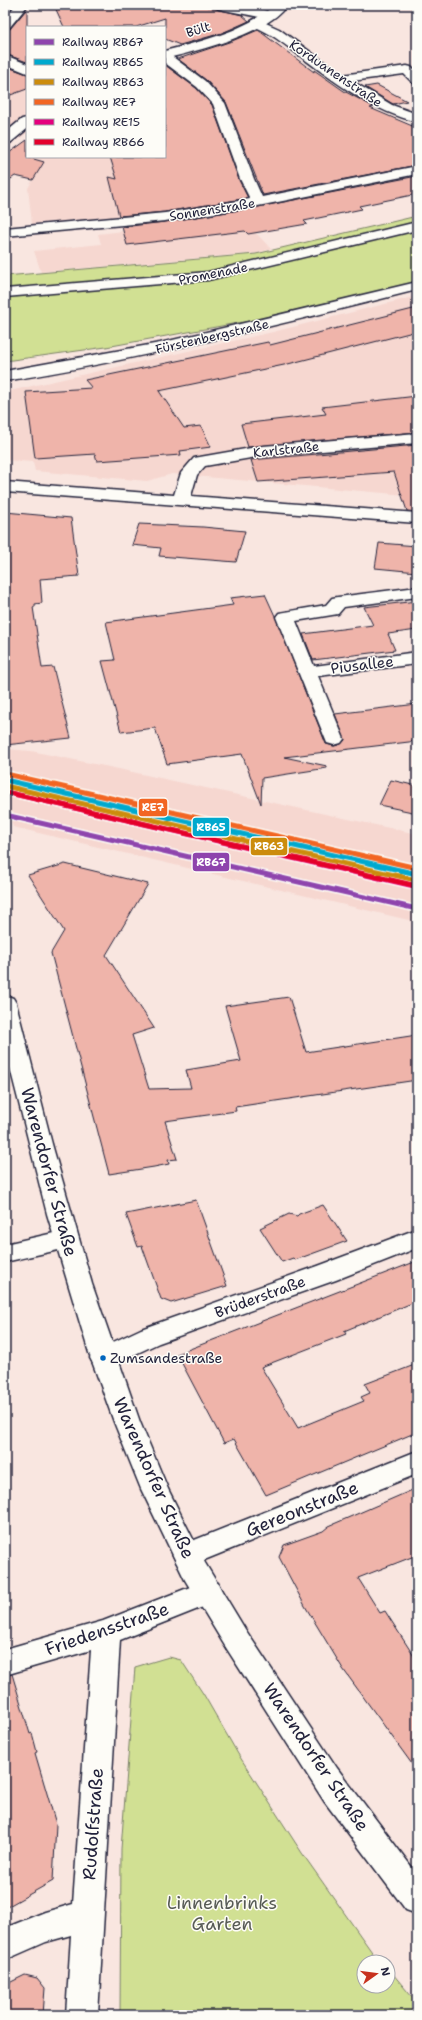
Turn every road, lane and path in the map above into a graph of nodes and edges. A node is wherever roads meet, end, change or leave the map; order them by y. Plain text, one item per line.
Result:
1 (19, 5) edge
2 (219, 5) edge
3 (281, 5) edge
4 (270, 15) junction
5 (257, 23) junction
6 (5, 25) edge
7 (166, 56) edge
8 (166, 57) edge
9 (5, 59) edge
10 (26, 69) edge
11 (341, 79) junction
12 (417, 80) edge
13 (417, 118) edge
14 (26, 123) edge
15 (5, 140) edge
16 (417, 170) edge
17 (258, 202) junction
18 (417, 226) edge
19 (5, 232) edge
20 (417, 286) edge
21 (5, 293) edge
22 (5, 376) edge
23 (417, 438) edge
24 (5, 487) edge
25 (181, 500) junction
26 (417, 518) edge
27 (417, 592) edge
28 (417, 658) edge
29 (307, 672) junction
30 (334, 739) dead end
31 (5, 1003) edge
32 (417, 1238) edge
33 (67, 1239) junction
34 (5, 1253) edge
35 (103, 1358) junction
36 (417, 1462) edge
37 (186, 1555) junction
38 (208, 1592) junction
39 (106, 1633) junction
40 (5, 1662) edge
41 (417, 1899) edge
42 (87, 1916) junction
43 (5, 1944) edge
44 (82, 2015) edge

1 - 6 street
2 - 4 street
3 - 4 street, Bült
4 - 5 street, Bült
5 - 7 street, Bült
5 - 11 street, Korduanenstraße
8 - 17 street
9 - 10 street
11 - 12 street
11 - 13 street, Korduanenstraße
14 - 15 street
16 - 17 street, Sonnenstraße
17 - 19 street, Sonnenstraße
18 - 21 street, Promenade
20 - 22 street, Fürstenbergstraße
23 - 25 street, Karlstraße
24 - 25 street
25 - 26 street
27 - 29 street, Piusallee
28 - 29 street, Piusallee
29 - 30 street, Piusallee
31 - 33 street, Warendorfer Straße
32 - 35 street, Brüderstraße
33 - 34 street
33 - 35 street, Warendorfer Straße
35 - 37 street, Warendorfer Straße
36 - 37 street, Gereonstraße
37 - 38 street, Warendorfer Straße
38 - 39 street, Friedensstraße
38 - 41 street, Warendorfer Straße
39 - 40 street, Friedensstraße
39 - 42 street, Rudolfstraße
42 - 43 street
42 - 44 street, Rudolfstraße

